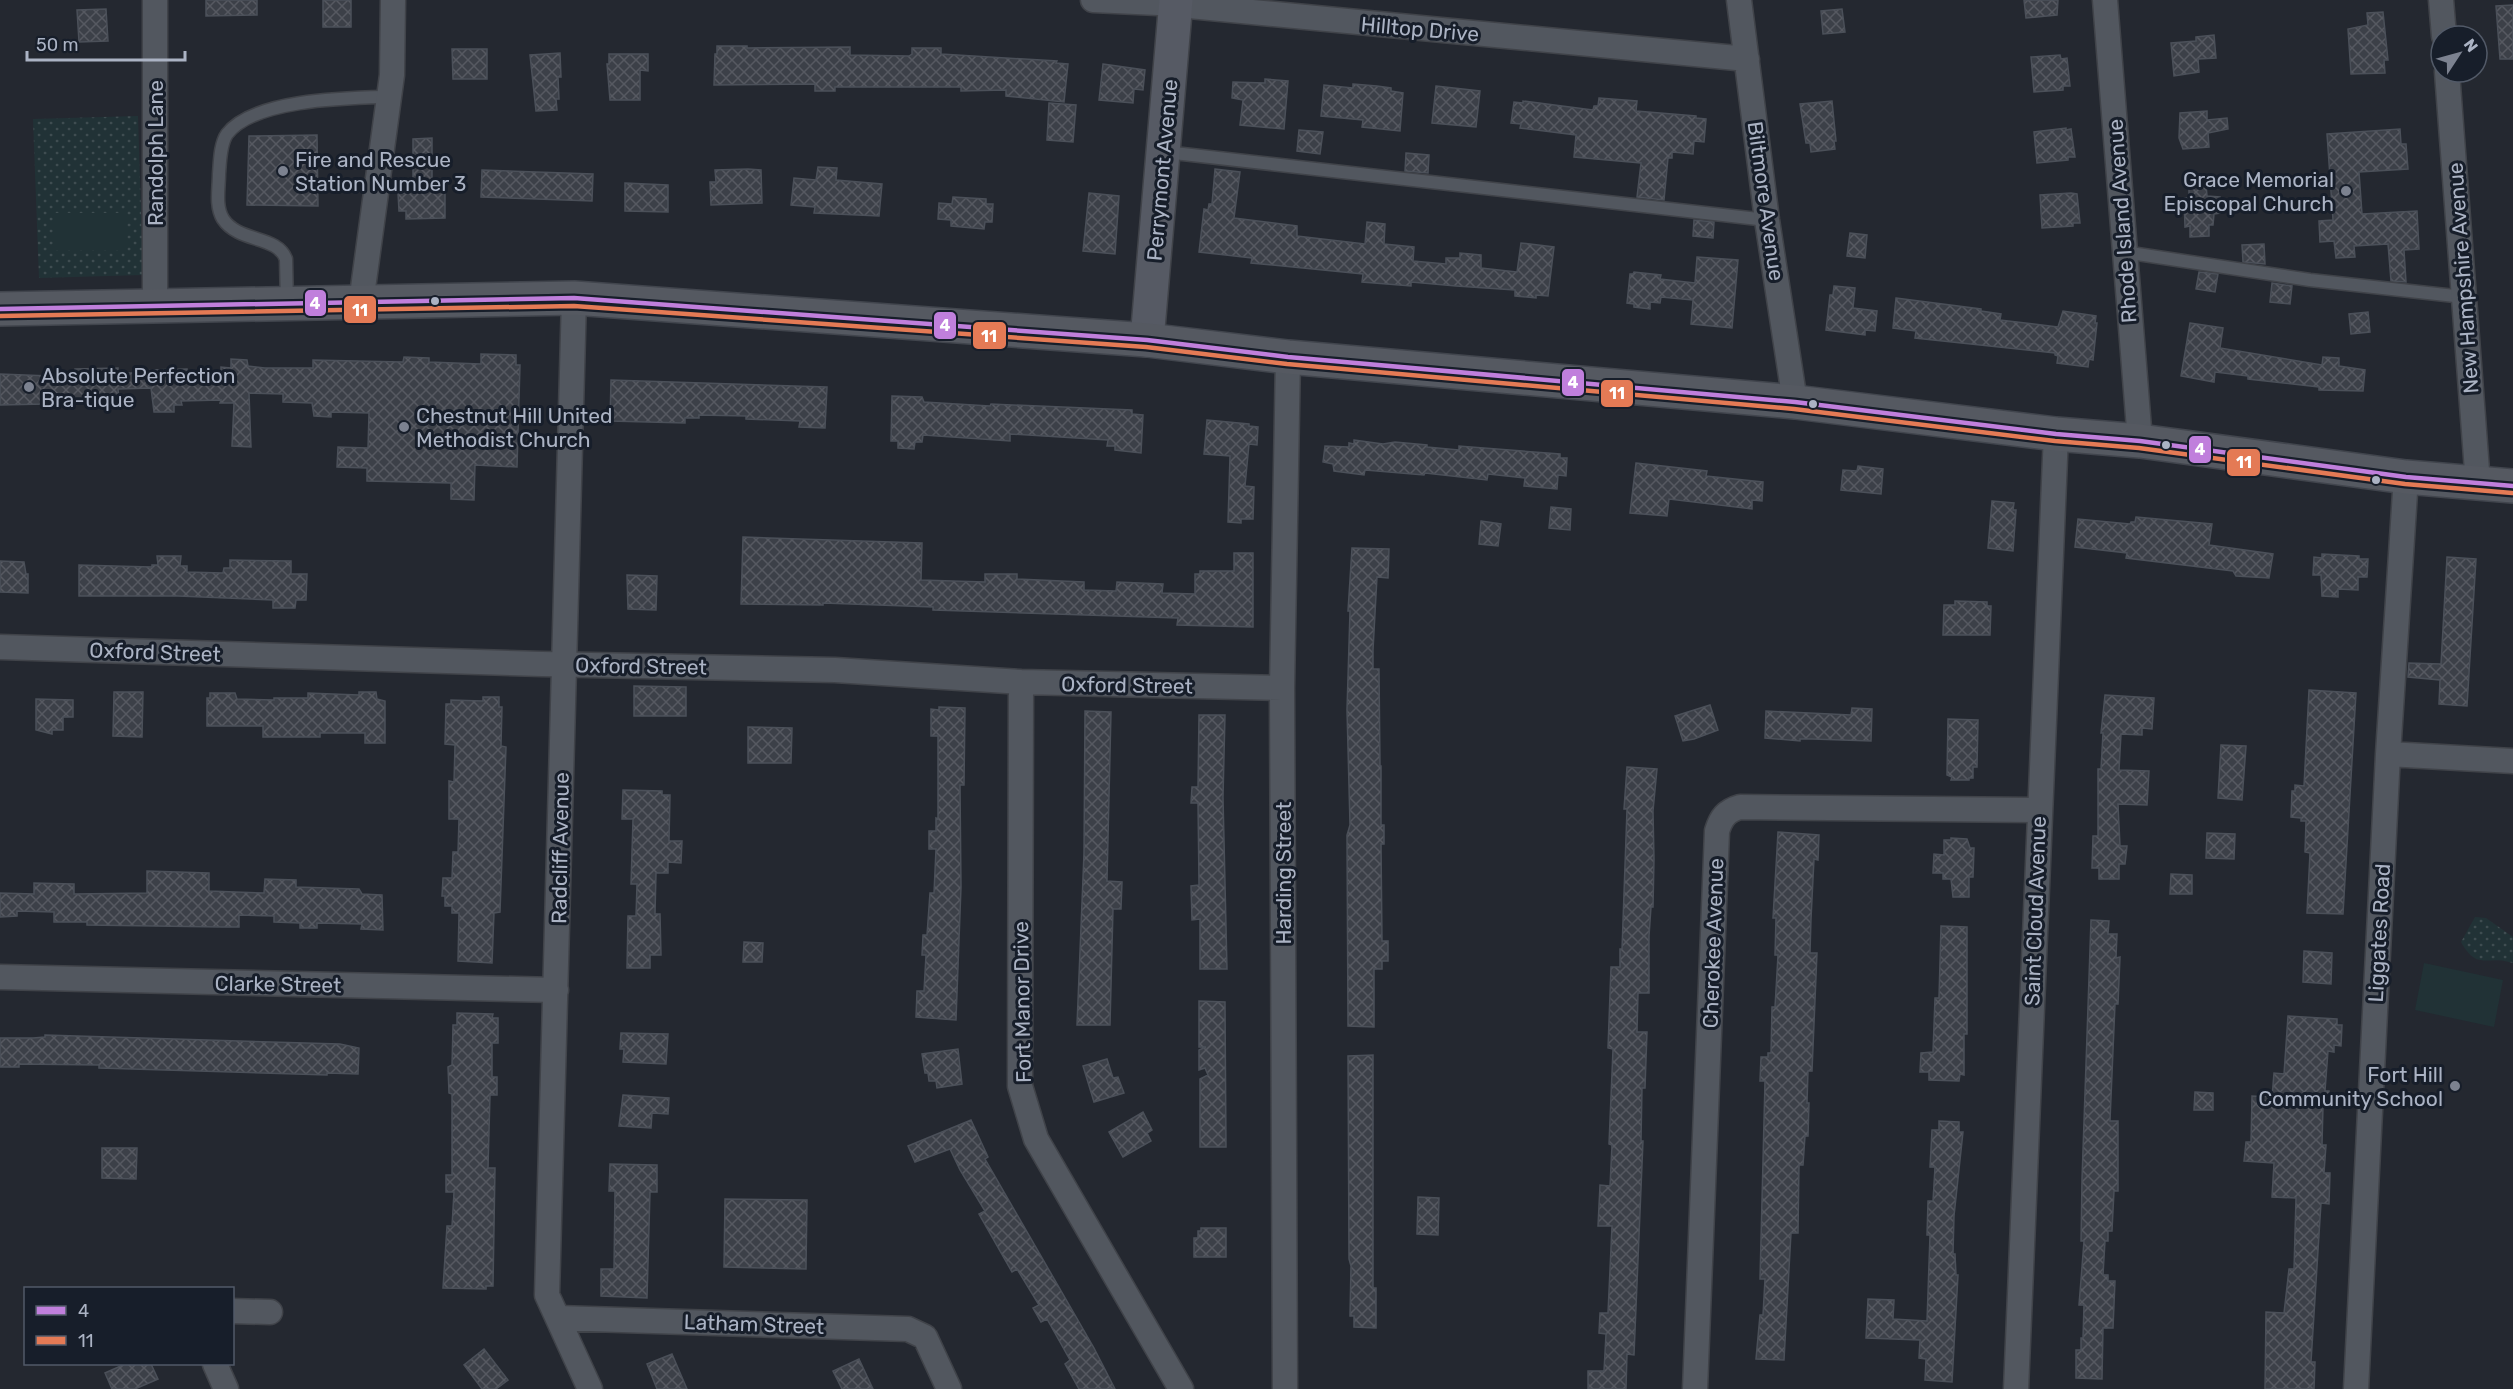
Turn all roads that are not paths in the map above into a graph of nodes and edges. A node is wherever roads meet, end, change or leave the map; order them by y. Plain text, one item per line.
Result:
1 (155, 0) edge
2 (393, 0) edge
3 (1093, 0) edge
4 (1739, 0) edge
5 (2104, 0) edge
6 (2441, 0) edge
7 (1176, 3) edge
8 (2443, 24) edge
9 (1747, 59) junction
10 (2448, 84) edge
11 (389, 97) junction
12 (1163, 152) junction
13 (1767, 220) junction
14 (2124, 252) junction
15 (2464, 297) junction
16 (574, 298) junction
17 (361, 303) junction
18 (287, 304) junction
19 (155, 306) junction
20 (0, 309) edge
21 (1147, 340) junction
22 (1288, 357) junction
23 (1795, 402) junction
24 (2056, 434) junction
25 (2140, 441) junction
26 (2406, 477) junction
27 (2478, 484) junction
28 (2513, 486) edge
29 (0, 647) edge
30 (564, 665) junction
31 (1021, 682) junction
32 (1282, 688) junction
33 (2388, 754) junction
34 (2513, 761) edge
35 (2039, 810) junction
36 (0, 977) edge
37 (556, 990) junction
38 (234, 1311) edge
39 (270, 1312) dead end
40 (558, 1318) junction
41 (215, 1365) edge
42 (226, 1389) edge
43 (590, 1389) edge
44 (949, 1389) edge
45 (1181, 1389) edge
46 (1286, 1389) edge
47 (1695, 1389) edge
48 (2016, 1389) edge
49 (2356, 1389) edge

1 - 19 street, Randolph Lane
2 - 11 street
3 - 7 street, Hilltop Drive
4 - 9 street, Biltmore Avenue
5 - 14 street, Rhode Island Avenue
6 - 8 street
7 - 9 street, Hilltop Drive
7 - 12 street, Perrymont Avenue
9 - 13 street, Biltmore Avenue
10 - 15 street, New Hampshire Avenue
11 - 17 street
11 - 18 lane
12 - 13 lane
12 - 21 street, Perrymont Avenue
13 - 23 street, Biltmore Avenue
14 - 15 lane
14 - 25 street, Rhode Island Avenue
15 - 27 street, New Hampshire Avenue
16 - 17 main road
16 - 21 main road
16 - 30 street, Radcliff Avenue
17 - 18 main road
18 - 19 main road
19 - 20 main road
21 - 22 main road
22 - 23 main road
22 - 32 street, Harding Street
23 - 24 main road
24 - 25 main road
24 - 35 street, Saint Cloud Avenue
25 - 26 main road
26 - 27 main road
26 - 33 street, Liggates Road
27 - 28 main road
29 - 30 street, Oxford Street
30 - 31 street, Oxford Street
30 - 37 street, Radcliff Avenue
31 - 32 street, Oxford Street
31 - 45 street, Fort Manor Drive
32 - 46 street, Harding Street
33 - 34 street
33 - 49 street, Liggates Road
35 - 47 street, Cherokee Avenue
35 - 48 street, Saint Cloud Avenue
36 - 37 street, Clarke Street
37 - 40 street, Radcliff Avenue
38 - 39 street
40 - 43 street, Radcliff Avenue
40 - 44 street, Latham Street
41 - 42 street

